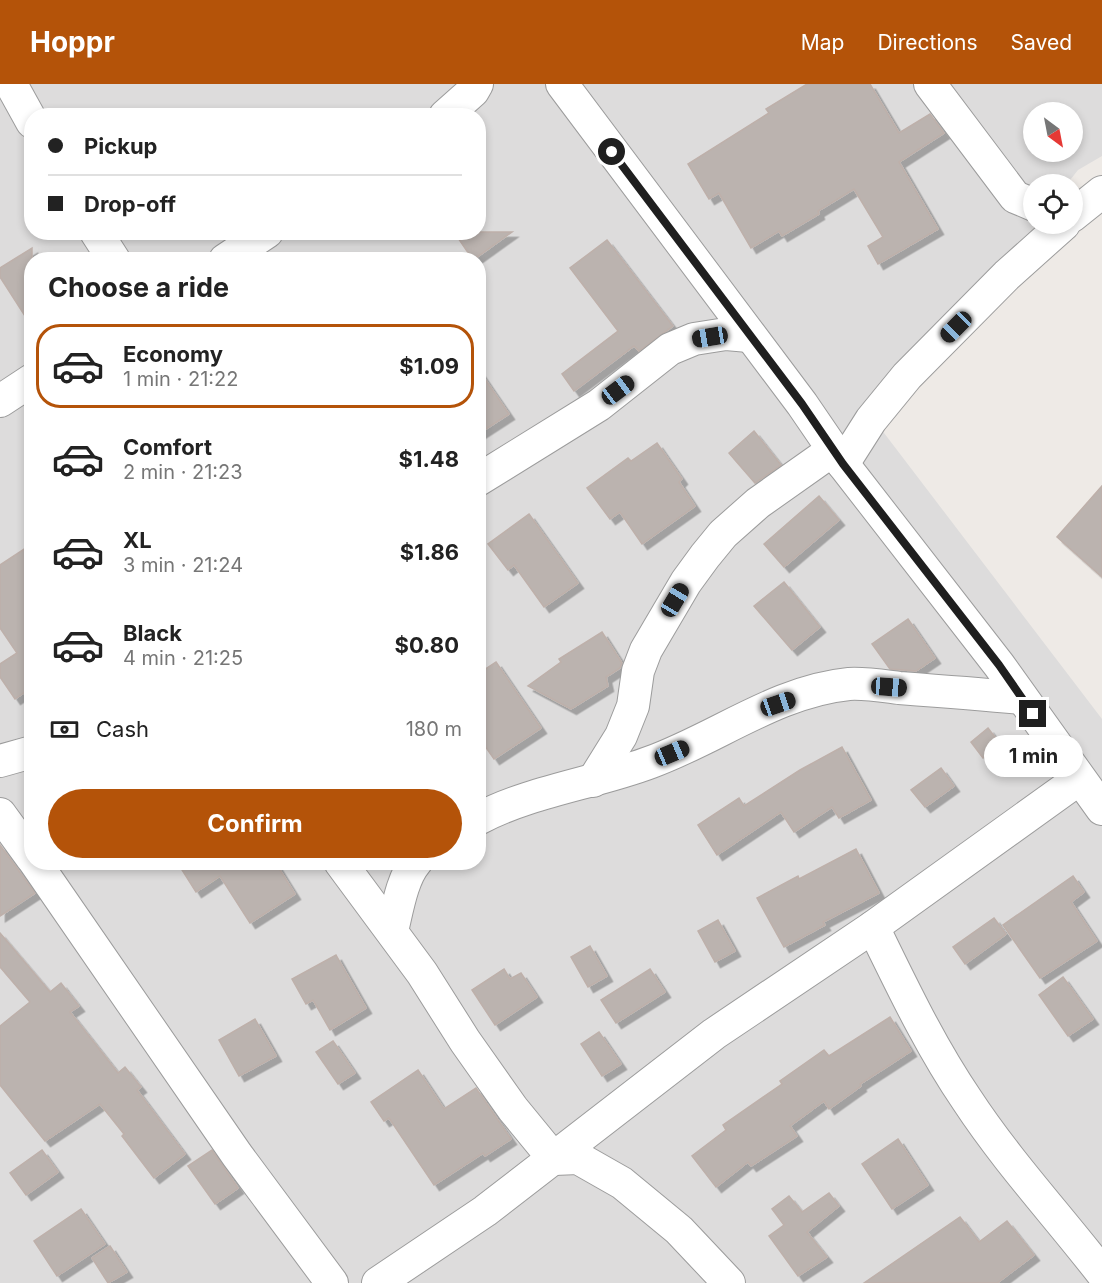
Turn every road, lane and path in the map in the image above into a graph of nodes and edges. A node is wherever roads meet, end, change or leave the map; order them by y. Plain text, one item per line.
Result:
1 (11, 84) edge
2 (477, 84) edge
3 (562, 84) edge
4 (930, 84) edge
5 (24, 108) edge
6 (454, 108) edge
7 (1102, 192) edge
8 (1023, 200) edge
9 (1083, 207) edge
10 (1051, 234) edge
11 (255, 240) edge
12 (237, 252) edge
13 (750, 336) junction
14 (24, 385) edge
15 (0, 401) edge
16 (838, 457) junction
17 (486, 475) edge
18 (1021, 698) junction
19 (24, 754) edge
20 (0, 761) edge
21 (1079, 779) junction
22 (593, 781) junction
23 (1102, 809) edge
24 (0, 814) edge
25 (486, 815) edge
26 (24, 847) edge
27 (41, 870) edge
28 (346, 870) edge
29 (411, 870) edge
30 (873, 927) junction
31 (392, 931) junction
32 (554, 1159) junction
33 (1102, 1273) edge
34 (332, 1283) edge
35 (378, 1283) edge
36 (729, 1283) edge

1 - 5 street
2 - 6 street
3 - 13 street
4 - 8 street
7 - 9 street
10 - 16 street
11 - 12 street
13 - 16 street
13 - 17 street
14 - 15 street
16 - 18 street
16 - 22 street
18 - 21 street
18 - 22 street
19 - 20 street
21 - 23 street
21 - 30 street
22 - 25 street
24 - 26 street
27 - 34 street
28 - 31 street
29 - 31 street
30 - 32 street
30 - 33 street
31 - 32 street
32 - 35 street
32 - 36 street

